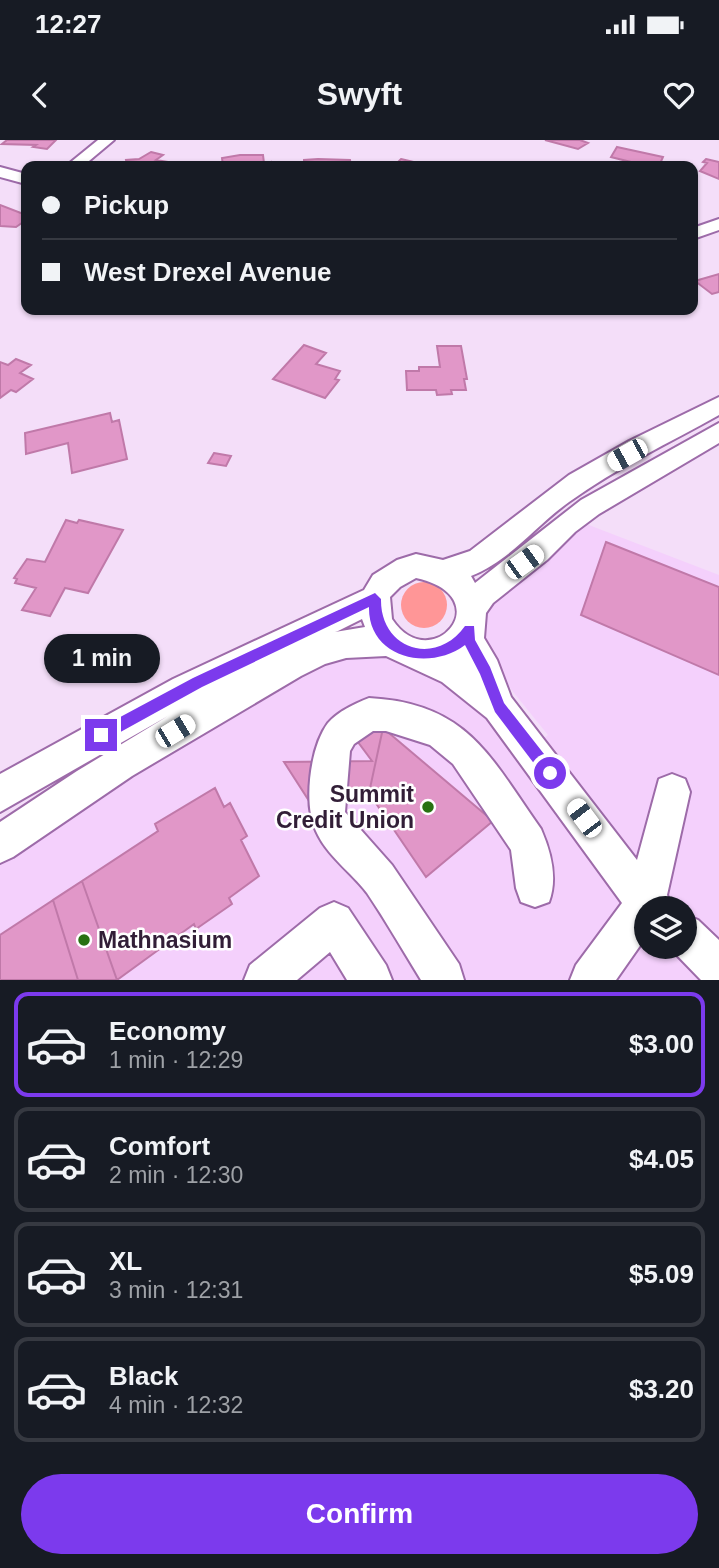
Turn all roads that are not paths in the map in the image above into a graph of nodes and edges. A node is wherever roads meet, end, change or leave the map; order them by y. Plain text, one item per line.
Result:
1 (107, 140) edge
2 (80, 161) edge
3 (0, 172) edge
4 (21, 178) edge
5 (719, 224) edge
6 (698, 231) edge
7 (719, 405) edge
8 (719, 432) edge
9 (445, 571) junction
10 (375, 599) junction
11 (471, 618) junction
12 (391, 642) junction
13 (421, 654) junction
14 (499, 707) junction
15 (672, 792) dead end
16 (0, 794) edge
17 (0, 844) edge
18 (535, 888) dead end
19 (641, 896) edge
20 (651, 896) edge
21 (634, 925) edge
22 (697, 947) edge
23 (719, 969) edge
24 (444, 979) edge
25 (265, 980) edge
26 (371, 980) edge
27 (591, 980) edge

1 - 2 street
3 - 4 street
5 - 6 street
7 - 9 street
8 - 11 street
9 - 10 street
9 - 11 street
10 - 12 street
10 - 16 street
11 - 13 street
11 - 14 street
12 - 13 street
12 - 17 street
13 - 14 street
14 - 19 street
15 - 20 street
18 - 24 street
21 - 27 street
22 - 23 street
25 - 26 street

